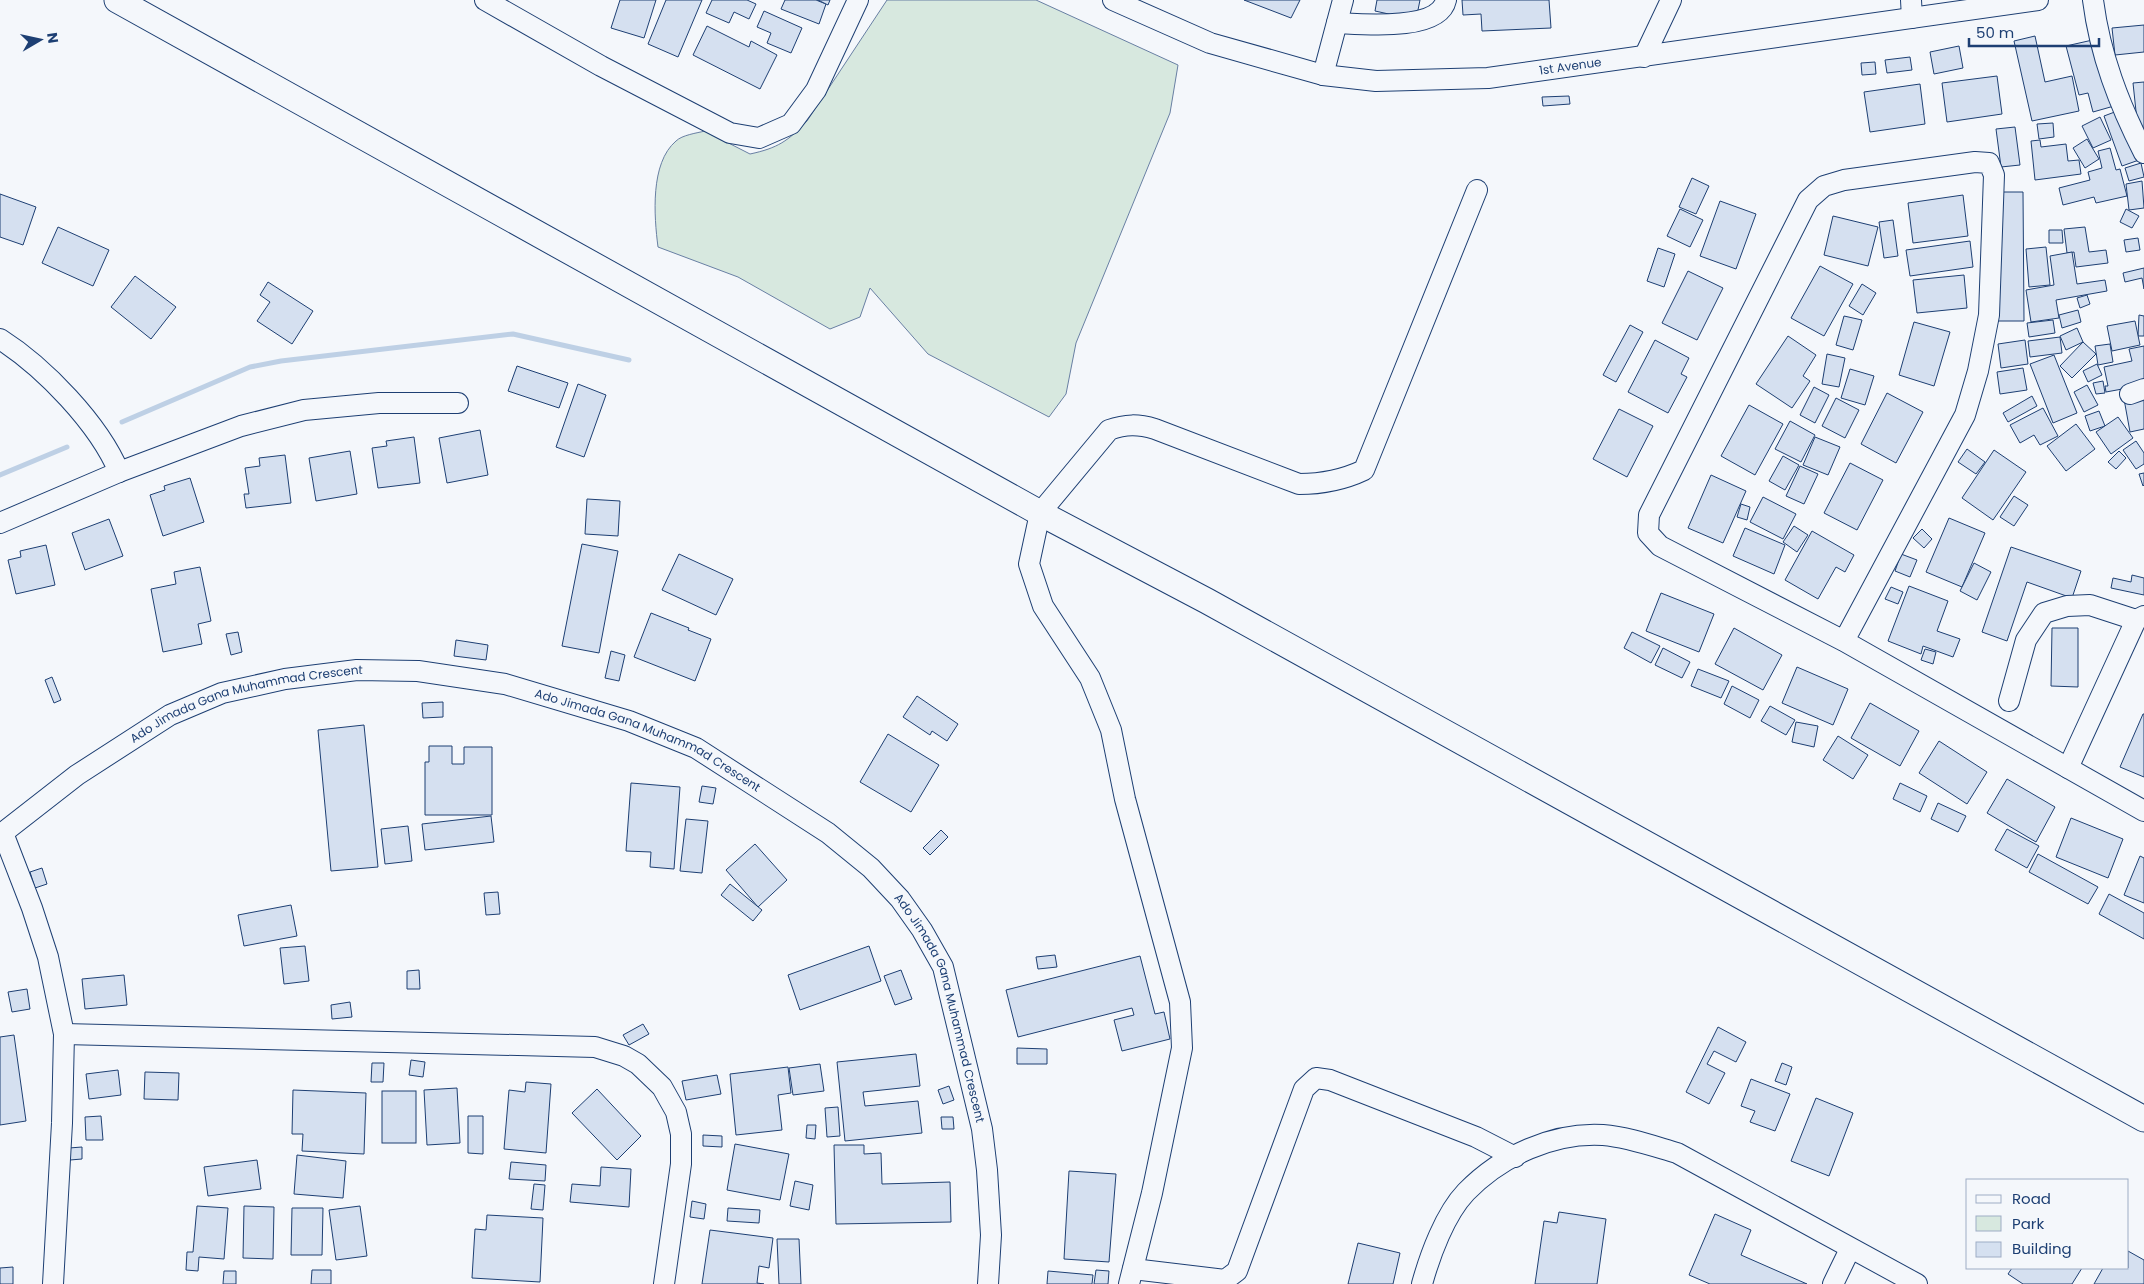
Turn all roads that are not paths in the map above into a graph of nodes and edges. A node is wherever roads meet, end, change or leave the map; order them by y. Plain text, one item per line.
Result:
1 (117, 0) edge
2 (485, 0) edge
3 (858, 0) edge
4 (1113, 0) edge
5 (1343, 0) edge
6 (1446, 0) edge
7 (1671, 0) edge
8 (2094, 0) edge
9 (2031, 1) edge
10 (1942, 6) edge
11 (1911, 9) edge
12 (1337, 23) junction
13 (1644, 57) junction
14 (1323, 75) junction
15 (2144, 153) edge
16 (1477, 190) dead end
17 (0, 339) edge
18 (458, 402) dead end
19 (119, 472) junction
20 (1040, 513) junction
21 (0, 523) edge
22 (2140, 618) edge
23 (1844, 642) junction
24 (2009, 701) dead end
25 (2068, 768) junction
26 (2144, 811) edge
27 (1, 834) edge
28 (64, 1034) junction
29 (2144, 1119) edge
30 (1514, 1157) junction
31 (1850, 1249) junction
32 (1131, 1276) edge
33 (53, 1284) edge
34 (664, 1284) edge
35 (988, 1284) edge
36 (1422, 1284) edge
37 (1833, 1284) edge
38 (1917, 1284) edge

1 - 20 main road
2 - 3 street
4 - 14 street, 1st Avenue
5 - 12 street
6 - 12 street
7 - 13 street
8 - 15 street
9 - 10 street, 1st Avenue
10 - 11 street, 1st Avenue
11 - 13 street, 1st Avenue
12 - 14 street
13 - 14 street, 1st Avenue
16 - 20 street
17 - 19 street
18 - 19 street
19 - 21 street
20 - 29 main road
20 - 32 street
22 - 24 street
22 - 25 street
23 - 23 street
23 - 25 street
25 - 26 street
27 - 28 street
27 - 35 street, Ado Jimada Gana Muhammad Crescent
28 - 33 street
28 - 34 street
30 - 31 street
30 - 32 street
30 - 36 street
31 - 37 street
31 - 38 street

